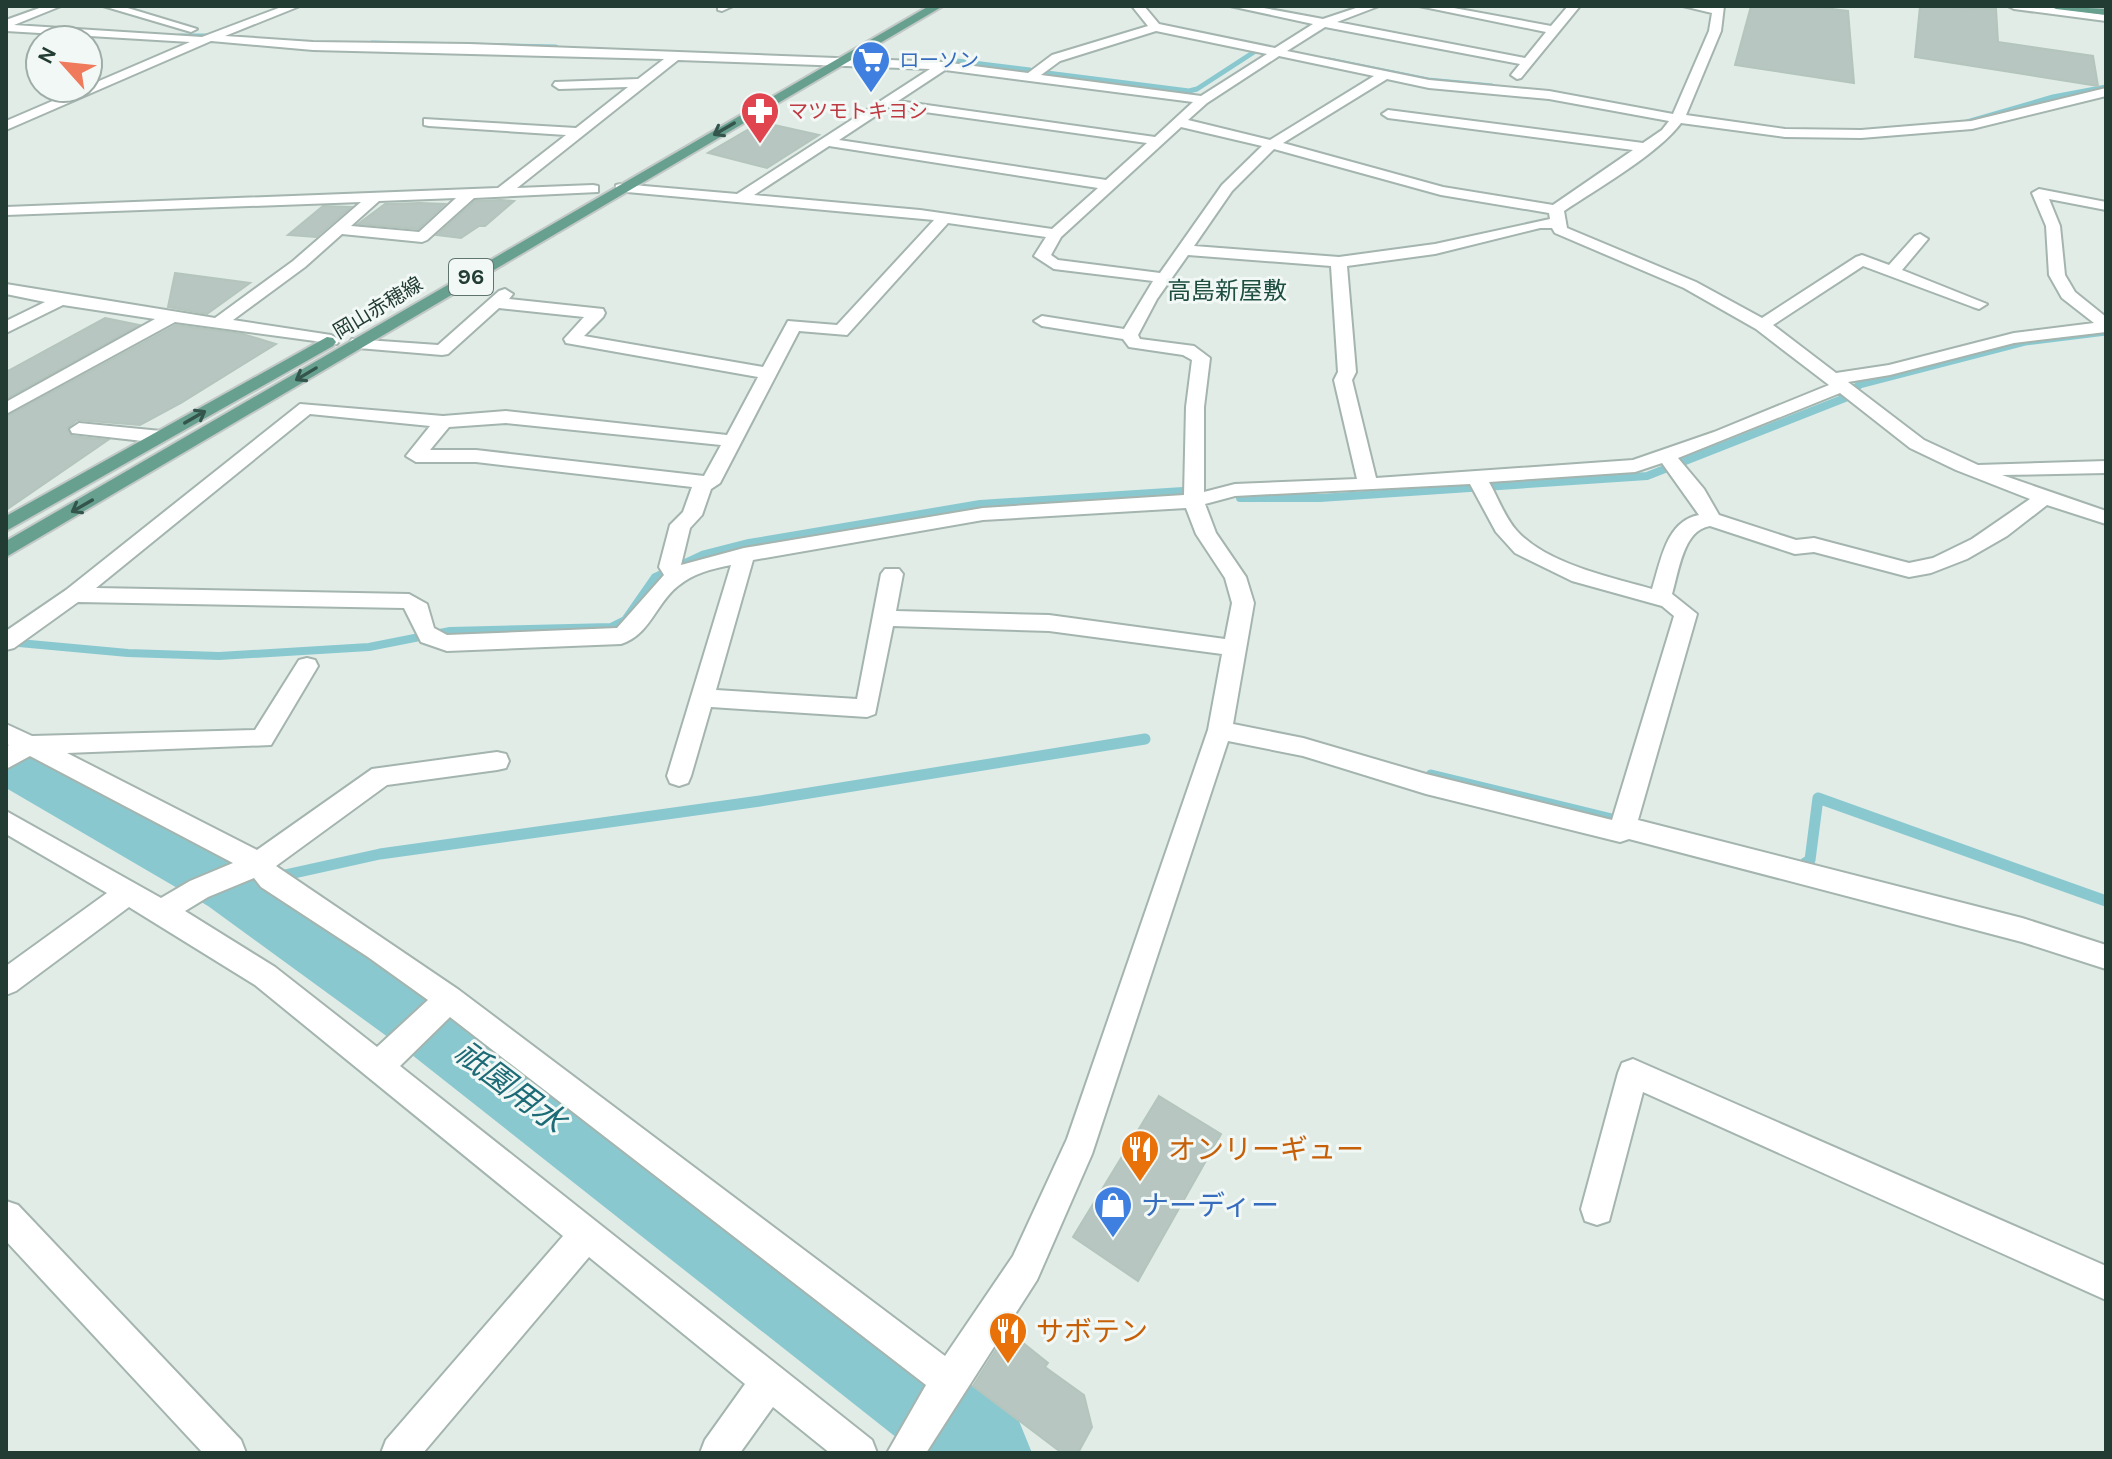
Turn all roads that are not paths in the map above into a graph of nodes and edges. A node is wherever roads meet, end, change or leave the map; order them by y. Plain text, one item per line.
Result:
1 (55, 6) edge
2 (109, 6) edge
3 (294, 6) edge
4 (913, 6) edge
5 (937, 6) edge
6 (1138, 6) edge
7 (1236, 6) edge
8 (1373, 6) edge
9 (1425, 6) edge
10 (1574, 6) edge
11 (1689, 6) edge
12 (2014, 6) edge
13 (2056, 6) edge
14 (2095, 6) edge
15 (1718, 8) edge
16 (2106, 12) edge
17 (1323, 23) junction
18 (6, 25) edge
19 (1155, 27) junction
20 (1554, 30) junction
21 (212, 37) junction
22 (1275, 52) junction
23 (674, 57) junction
24 (816, 61) junction
25 (1527, 62) junction
26 (837, 63) junction
27 (943, 66) junction
28 (1385, 75) junction
29 (1031, 77) junction
30 (641, 83) junction
31 (559, 85) dead end
32 (1505, 90) junction
33 (2106, 92) edge
34 (1203, 100) junction
35 (888, 103) junction
36 (1388, 114) dead end
37 (1563, 117) junction
38 (1678, 118) junction
39 (429, 122) dead end
40 (1178, 122) junction
41 (6, 126) edge
42 (579, 132) junction
43 (1158, 141) junction
44 (826, 142) junction
45 (1271, 145) junction
46 (1647, 148) junction
47 (1109, 185) junction
48 (621, 188) junction
49 (593, 189) junction
50 (502, 192) junction
51 (471, 193) junction
52 (742, 197) junction
53 (374, 198) junction
54 (2106, 206) edge
55 (6, 211) edge
56 (945, 217) junction
57 (1557, 217) junction
58 (339, 229) junction
59 (1055, 234) junction
60 (1920, 239) dead end
61 (1185, 250) junction
62 (1339, 262) junction
63 (1892, 271) junction
64 (1164, 278) junction
65 (6, 289) edge
66 (510, 289) dead end
67 (61, 300) junction
68 (495, 303) junction
69 (1979, 304) dead end
70 (169, 318) junction
71 (1042, 321) dead end
72 (218, 323) junction
73 (1762, 325) junction
74 (2106, 326) edge
75 (6, 328) edge
76 (1129, 335) junction
77 (331, 340) junction
78 (358, 343) junction
79 (767, 373) junction
80 (1844, 388) junction
81 (6, 409) edge
82 (443, 422) junction
83 (79, 429) dead end
84 (161, 437) junction
85 (733, 441) junction
86 (1670, 462) junction
87 (2106, 467) edge
88 (1972, 471) junction
89 (703, 482) junction
90 (1480, 484) junction
91 (1368, 485) junction
92 (2043, 498) junction
93 (1194, 501) junction
94 (2106, 518) edge
95 (1711, 519) junction
96 (6, 525) edge
97 (6, 550) edge
98 (744, 555) junction
99 (672, 572) junction
100 (892, 574) dead end
101 (74, 595) junction
102 (1660, 598) junction
103 (884, 618) junction
104 (6, 642) edge
105 (1236, 648) junction
106 (307, 666) dead end
107 (702, 698) junction
108 (1220, 730) junction
109 (17, 746) edge
110 (497, 761) dead end
111 (679, 776) dead end
112 (6, 821) edge
113 (1623, 827) junction
114 (260, 871) junction
115 (129, 892) junction
116 (162, 911) junction
117 (2106, 957) edge
118 (6, 982) edge
119 (444, 1004) junction
120 (377, 1067) junction
121 (1597, 1209) dead end
122 (6, 1217) edge
123 (586, 1235) junction
124 (2106, 1283) edge
125 (769, 1382) junction
126 (947, 1384) junction
127 (911, 1445) edge
128 (228, 1453) edge
129 (399, 1453) edge
130 (718, 1453) edge
131 (859, 1453) edge

1 - 18 street
2 - 21 street
3 - 21 street
4 - 24 main road, 岡山赤穂線 / 96
5 - 26 main road, 岡山赤穂線 / 96
6 - 19 street
7 - 17 street
8 - 17 street
9 - 20 street
10 - 20 street
11 - 15 street
12 - 16 street
13 - 16 main road
14 - 16 main road
15 - 38 street
17 - 22 street
17 - 25 street
18 - 21 street
19 - 22 street
19 - 29 street
20 - 25 street
21 - 23 street
21 - 41 street
22 - 28 street
22 - 34 street
23 - 24 street
23 - 30 street
24 - 26 street
24 - 49 main road, 岡山赤穂線 / 96
25 - 32 street
26 - 27 street
26 -> 48 main road, 岡山赤穂線 / 96
27 - 29 street
27 - 35 street
28 - 32 street
28 - 45 street
29 - 34 street
30 - 31 street
30 - 42 street
32 - 37 street
33 - 38 street
34 - 40 street
35 - 43 street
35 - 44 street
36 - 37 street
37 - 38 street
37 - 46 street
38 - 46 street
39 - 42 street
40 - 43 street
40 - 45 street
42 - 50 street
43 - 47 street
44 - 47 street
44 - 52 street
45 - 57 street
45 - 61 street
46 - 57 street
47 - 59 street
48 - 52 street
48 - 78 main road, 岡山赤穂線 / 96
49 - 50 street
49 - 77 main road, 岡山赤穂線 / 96
50 - 51 street
51 - 53 street
51 - 58 street
52 - 56 street
53 - 55 street
53 - 58 street
54 - 74 street
56 - 59 street
56 - 79 street
57 - 62 street
57 - 73 street
58 - 72 street
59 - 64 street
60 - 63 street
61 - 62 street
61 - 64 street
62 - 91 street
63 - 69 street
63 - 73 street
64 - 76 street
65 - 67 street
66 - 68 street
67 - 70 street
67 - 75 street
68 - 78 street
68 - 79 street
70 - 72 street
70 - 81 street
71 - 76 street
72 - 77 street
73 - 80 street
74 - 80 street
76 - 93 street
84 -> 77 main road, 岡山赤穂線 / 96
78 -> 97 main road, 岡山赤穂線 / 96
79 - 85 street
80 - 86 street
80 - 88 street
82 - 85 street
82 - 89 street
82 - 101 street
83 - 84 street
84 - 96 main road, 岡山赤穂線 / 96
85 - 89 street
86 - 90 street
86 - 95 street
87 - 88 street
88 - 92 street
89 - 99 street
90 - 91 street
90 - 102 street
91 - 93 street
92 - 94 street
92 - 95 street
93 - 98 street
93 - 105 street
95 - 102 street
98 - 99 street
98 - 107 street
99 - 101 street
100 - 103 street
101 - 104 street
102 - 113 street
103 - 105 street
103 - 107 street
105 - 108 street
106 - 109 street
107 - 111 street
108 - 113 street
108 - 126 street
109 - 114 street
110 - 114 street
112 - 115 street
113 - 117 street
114 - 116 street
114 - 119 street
115 - 116 street
115 - 118 street
116 - 120 street
119 - 120 street
119 - 126 street
120 - 123 street
121 - 124 street
122 - 128 street
123 - 125 street
123 - 129 street
125 - 130 street
125 - 131 street
126 - 127 street

